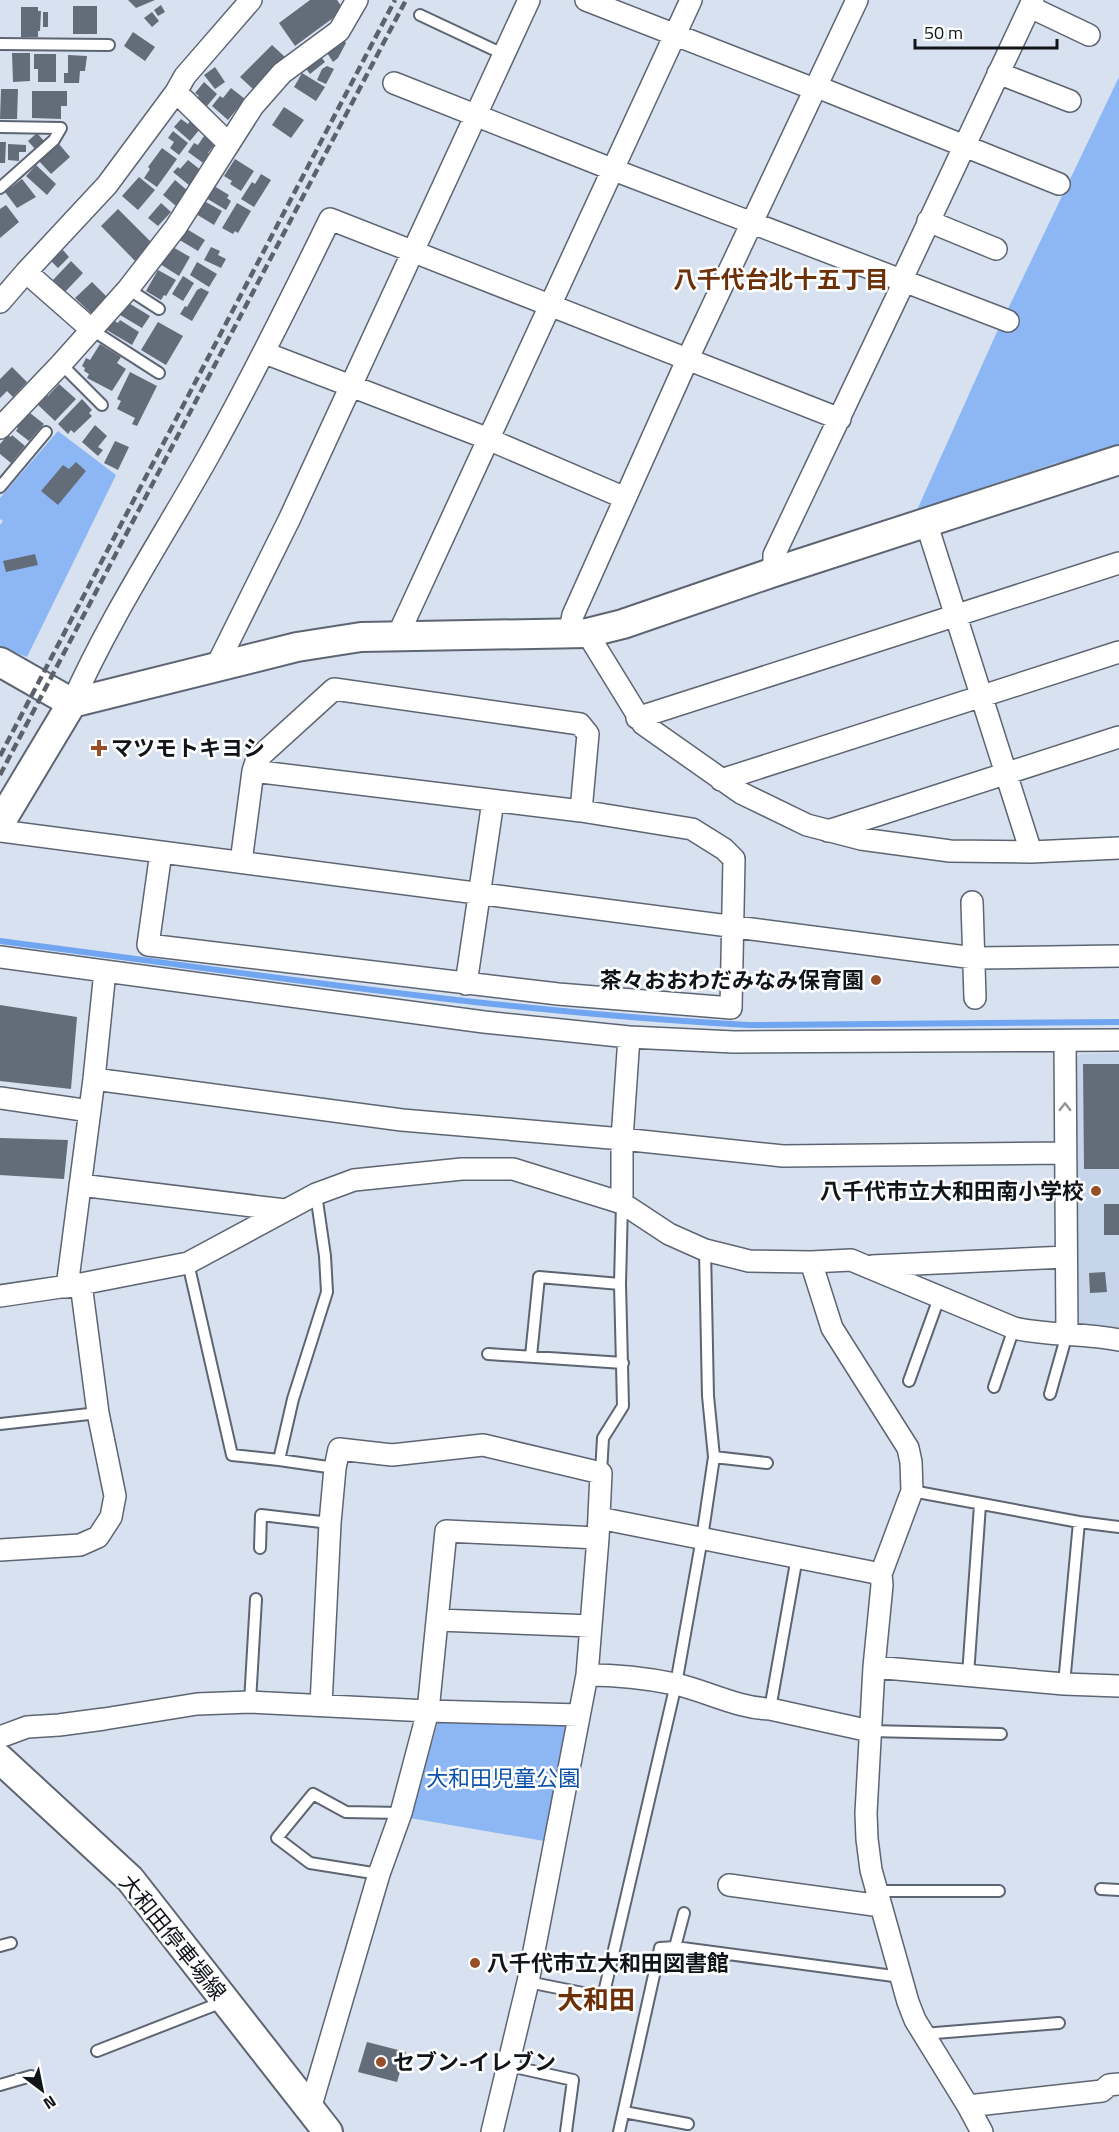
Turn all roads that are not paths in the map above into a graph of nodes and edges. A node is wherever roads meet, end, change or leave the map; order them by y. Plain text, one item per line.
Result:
1 (251, 0) edge
2 (357, 0) edge
3 (529, 0) edge
4 (586, 0) edge
5 (691, 0) edge
6 (857, 0) edge
7 (1032, 3) edge
8 (420, 15) dead end
9 (675, 35) junction
10 (1089, 35) dead end
11 (0, 44) edge
12 (110, 45) dead end
13 (503, 54) junction
14 (998, 73) junction
15 (394, 83) dead end
16 (815, 88) junction
17 (176, 92) junction
18 (1070, 101) dead end
19 (474, 115) junction
20 (0, 127) edge
21 (229, 144) junction
22 (963, 146) junction
23 (614, 170) junction
24 (1059, 184) dead end
25 (0, 188) edge
26 (928, 221) junction
27 (752, 223) junction
28 (996, 249) dead end
29 (411, 252) junction
30 (26, 272) junction
31 (902, 281) junction
32 (128, 290) junction
33 (0, 302) edge
34 (550, 305) junction
35 (159, 309) dead end
36 (1008, 321) dead end
37 (92, 330) junction
38 (265, 353) junction
39 (688, 358) junction
40 (61, 364) junction
41 (159, 373) dead end
42 (350, 386) junction
43 (102, 405) dead end
44 (840, 419) junction
45 (0, 428) edge
46 (46, 432) dead end
47 (488, 439) junction
48 (1119, 460) edge
49 (0, 487) edge
50 (625, 498) junction
51 (926, 522) junction
52 (1119, 563) edge
53 (774, 572) junction
54 (955, 616) junction
55 (578, 633) junction
56 (398, 635) junction
57 (1119, 652) edge
58 (0, 662) edge
59 (215, 669) junction
60 (981, 695) junction
61 (72, 703) junction
62 (638, 718) junction
63 (1119, 737) edge
64 (253, 771) junction
65 (1006, 775) junction
66 (721, 780) junction
67 (493, 801) junction
68 (581, 811) junction
69 (0, 823) edge
70 (0, 831) edge
71 (827, 832) junction
72 (1119, 848) edge
73 (162, 852) junction
74 (1031, 852) junction
75 (241, 862) junction
76 (480, 894) junction
77 (972, 902) dead end
78 (733, 927) junction
79 (1119, 956) edge
80 (0, 957) edge
81 (974, 958) junction
82 (105, 971) junction
83 (466, 984) junction
84 (975, 998) dead end
85 (629, 1037) junction
86 (1119, 1040) edge
87 (1065, 1041) junction
88 (94, 1079) junction
89 (0, 1098) edge
90 (90, 1111) junction
91 (622, 1139) junction
92 (1065, 1153) junction
93 (80, 1185) junction
94 (316, 1194) junction
95 (622, 1203) junction
96 (285, 1210) junction
97 (705, 1250) junction
98 (1066, 1257) junction
99 (811, 1262) junction
100 (188, 1263) junction
101 (866, 1266) junction
102 (620, 1284) junction
103 (74, 1285) junction
104 (0, 1296) edge
105 (939, 1298) junction
106 (1014, 1328) junction
107 (1067, 1334) junction
108 (1119, 1340) edge
109 (489, 1354) dead end
110 (531, 1356) junction
111 (623, 1363) junction
112 (909, 1381) dead end
113 (994, 1387) dead end
114 (1050, 1394) dead end
115 (98, 1413) junction
116 (0, 1424) edge
117 (714, 1457) junction
118 (279, 1460) junction
119 (767, 1463) dead end
120 (334, 1468) junction
121 (601, 1473) junction
122 (912, 1491) junction
123 (980, 1505) junction
124 (1079, 1522) junction
125 (330, 1523) junction
126 (1119, 1527) edge
127 (599, 1528) junction
128 (702, 1538) junction
129 (260, 1548) dead end
130 (0, 1550) edge
131 (797, 1557) junction
132 (880, 1574) junction
133 (256, 1599) dead end
134 (438, 1620) junction
135 (591, 1626) junction
136 (874, 1667) junction
137 (587, 1675) junction
138 (968, 1675) junction
139 (676, 1684) junction
140 (1064, 1684) junction
141 (1119, 1686) edge
142 (250, 1702) junction
143 (321, 1705) junction
144 (770, 1709) junction
145 (428, 1711) junction
146 (579, 1715) junction
147 (870, 1731) junction
148 (1001, 1734) dead end
149 (0, 1737) edge
150 (0, 1759) edge
151 (401, 1813) junction
152 (379, 1874) junction
153 (729, 1885) dead end
154 (1101, 1889) dead end
155 (1119, 1890) edge
156 (999, 1891) dead end
157 (879, 1898) junction
158 (684, 1913) dead end
159 (675, 1947) junction
160 (901, 1977) junction
161 (528, 1982) junction
162 (225, 2001) junction
163 (1059, 2023) dead end
164 (922, 2034) junction
165 (97, 2051) dead end
166 (510, 2066) junction
167 (31, 2076) dead end
168 (1119, 2084) edge
169 (0, 2085) edge
170 (968, 2106) junction
171 (310, 2109) junction
172 (624, 2112) junction
173 (688, 2124) dead end
174 (328, 2132) edge
175 (492, 2132) edge
176 (566, 2132) edge
177 (620, 2132) edge
178 (982, 2132) edge

1 - 17 street
2 - 21 street
3 - 13 street
4 - 9 street
5 - 9 street
6 - 16 street
7 - 10 street
7 - 14 street
8 - 13 lane
9 - 16 street
9 - 23 street
11 - 12 lane
13 - 19 street
14 - 18 street
14 - 22 street
15 - 19 street
16 - 22 street
16 - 27 street
17 - 21 street
17 - 30 street
19 - 23 street
19 - 29 street
20 - 25 lane
21 - 32 street
22 - 24 street
22 - 26 street
23 - 27 street
23 - 34 street
26 - 28 street
26 - 31 street
27 - 31 street
27 - 39 street
29 - 34 street
29 - 38 street
29 - 42 street
30 - 33 street
30 - 37 street
31 - 36 street
31 - 44 street
32 - 35 lane
32 - 37 street
34 - 39 street
34 - 47 street
37 - 40 street
37 - 41 lane
38 - 42 street
38 - 61 street
39 - 44 street
39 - 50 street
40 - 43 lane
40 - 45 street
42 - 47 street
42 - 59 street
44 - 53 street
46 - 49 lane
47 - 50 street
47 - 56 street
48 - 51 street
50 - 55 street
51 - 53 street
51 - 54 street
52 - 54 street
53 - 55 street
54 - 60 street
54 - 62 street
55 - 56 street
55 - 62 street
56 - 59 street
57 - 60 street
58 - 61 street
59 - 61 street
60 - 65 street
60 - 66 street
61 - 69 street
62 - 66 street
63 - 65 street
64 - 67 street
64 - 68 street
64 - 75 street
65 - 71 street
65 - 74 street
66 - 71 street
67 - 68 street
67 - 76 street
68 - 78 street
70 - 73 street
71 - 74 street
72 - 74 street
73 - 75 street
73 - 83 street
75 - 76 street
76 - 78 street
76 - 83 street
77 - 81 street
78 - 81 street
78 - 83 street
79 - 81 street
80 - 82 street
81 - 84 street
82 - 85 street
82 - 88 street
85 - 87 street
85 - 91 street
86 - 87 street
92 -> 87 street
88 - 90 street
88 - 91 street
89 - 90 street
90 - 93 street
91 - 92 street
91 - 95 street
92 - 98 street
93 - 96 street
93 - 103 street
94 - 95 street
94 - 96 street
94 - 118 lane
95 - 97 street
95 - 102 lane
96 - 100 street
97 - 99 street
97 - 117 lane
98 - 101 street
98 - 107 street
99 - 101 street
99 - 122 street
100 - 103 street
100 - 118 lane
101 - 105 street
102 - 110 lane
102 - 111 lane
103 - 104 street
103 - 115 street
105 - 106 street
105 - 112 lane
106 - 107 street
106 - 113 lane
107 - 108 street
107 - 114 lane
109 - 110 lane
110 - 111 lane
111 - 121 lane
115 - 116 lane
115 - 130 street
117 - 119 lane
117 - 128 lane
118 - 120 lane
120 - 121 street
120 - 125 street
121 - 127 street
122 - 123 lane
122 - 132 street
123 - 124 lane
123 - 138 lane
124 - 126 lane
124 - 140 lane
125 - 129 lane
125 - 143 street
127 - 128 street
127 - 134 street
127 - 135 street
128 - 131 street
128 - 139 lane
131 - 132 street
131 - 144 lane
132 - 136 street
133 - 142 lane
134 - 135 street
134 - 145 street
135 - 137 street
136 - 138 street
136 - 147 street
137 - 139 street
137 - 146 street
138 - 140 street
139 - 144 street
139 - 161 lane
140 - 141 street
142 - 143 street
142 - 149 street
143 - 145 street
144 - 147 street
145 - 146 street
145 - 151 street
146 - 161 street
147 - 148 lane
147 - 157 street
150 - 162 street, 大和田停車場線
151 - 152 street
151 - 152 lane
152 - 171 street
153 - 157 street
154 - 155 lane
156 - 157 lane
157 - 160 street
158 - 159 lane
159 - 160 lane
159 - 172 lane
160 - 164 street
161 - 166 street
162 - 165 lane
162 - 171 street, 大和田停車場線
163 - 164 lane
164 - 170 street
166 - 175 street
166 - 176 lane
167 - 169 lane
168 - 170 street
170 - 178 street
171 - 174 street, 大和田停車場線
172 - 173 lane
172 - 177 lane

